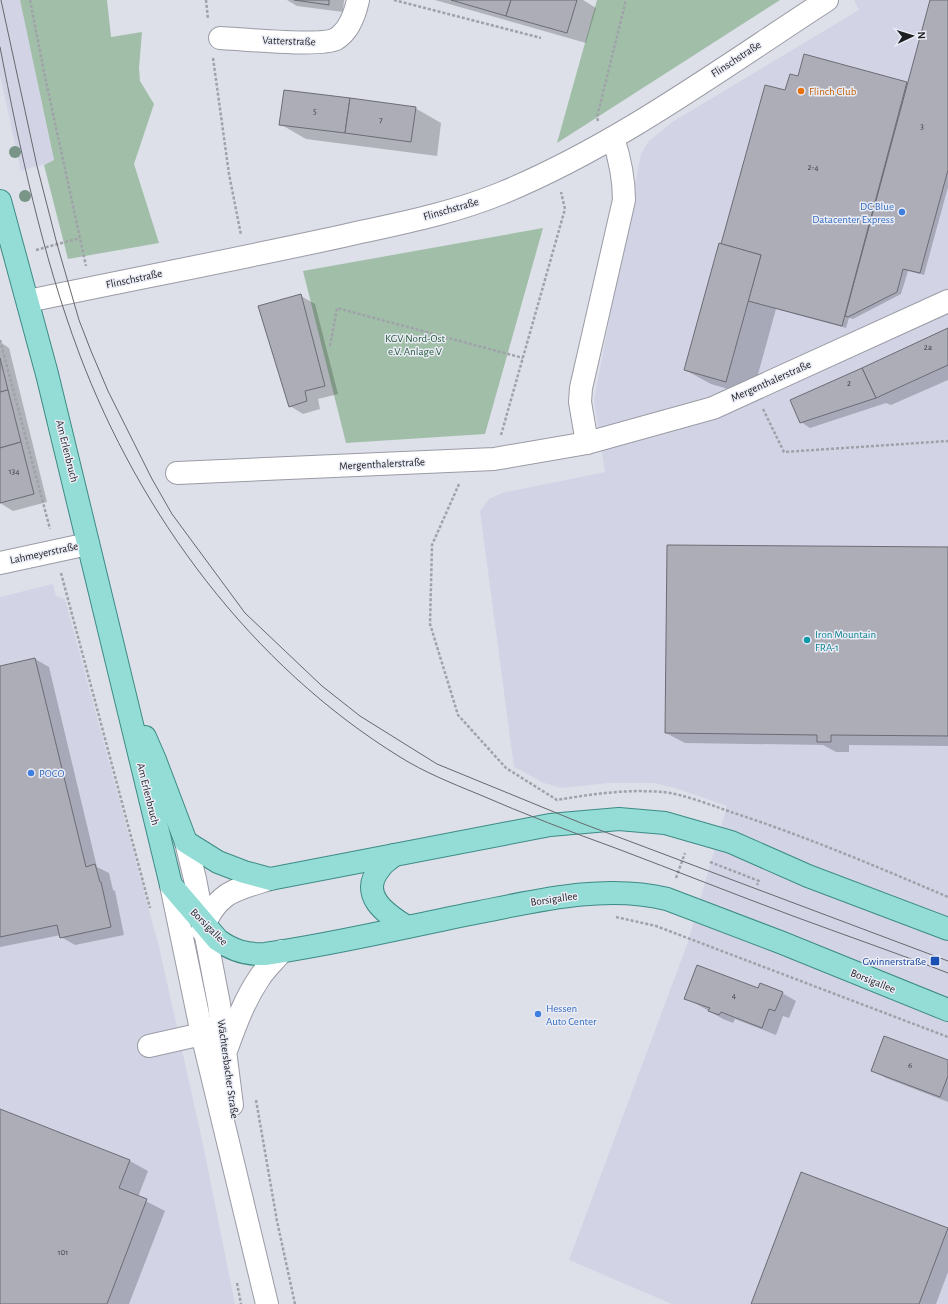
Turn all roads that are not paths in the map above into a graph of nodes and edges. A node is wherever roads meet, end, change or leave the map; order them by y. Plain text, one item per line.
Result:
1 (358, 0) edge
2 (827, 0) edge
3 (214, 37) road end
4 (608, 140) junction
5 (0, 201) edge
6 (28, 301) junction
7 (948, 301) edge
8 (587, 443) junction
9 (176, 473) dead end
10 (88, 544) junction
11 (0, 563) edge
12 (128, 702) junction
13 (186, 842) junction
14 (394, 855) junction
15 (270, 879) junction
16 (171, 885) junction
17 (204, 924) junction
18 (407, 927) junction
19 (948, 929) edge
20 (282, 951) junction
21 (189, 968) junction
22 (948, 1010) edge
23 (202, 1034) junction
24 (149, 1046) dead end
25 (224, 1054) junction
26 (247, 1216) junction
27 (267, 1304) edge

1 - 3 street, Vatterstraße
2 - 4 street, Flinschstraße
4 - 6 street, Flinschstraße
4 - 8 street
5 - 6 main road, Am Erlenbruch
6 - 10 main road, Am Erlenbruch
7 - 8 street, Mergenthalerstraße
8 - 9 street, Mergenthalerstraße
10 - 11 street, Lahmeyerstraße
10 - 12 main road, Am Erlenbruch
12 - 13 main road, Am Erlenbruch
12 - 16 main road, Am Erlenbruch
13 - 15 main road
13 - 17 street, Wächtersbacher Straße
14 - 15 main road
14 - 18 main road
14 - 19 main road
15 - 17 street, Wächtersbacher Straße
16 - 17 main road, Borsigallee
16 - 21 street, Wächtersbacher Straße
17 - 20 main road, Borsigallee
17 - 21 street, Wächtersbacher Straße
17 - 25 street, Wächtersbacher Straße
18 - 20 main road, Borsigallee
18 - 22 main road, Borsigallee
20 - 25 street
21 - 23 street, Wächtersbacher Straße
23 - 24 street
23 - 26 street, Wächtersbacher Straße
25 - 26 street, Wächtersbacher Straße
26 - 27 street, Wächtersbacher Straße

